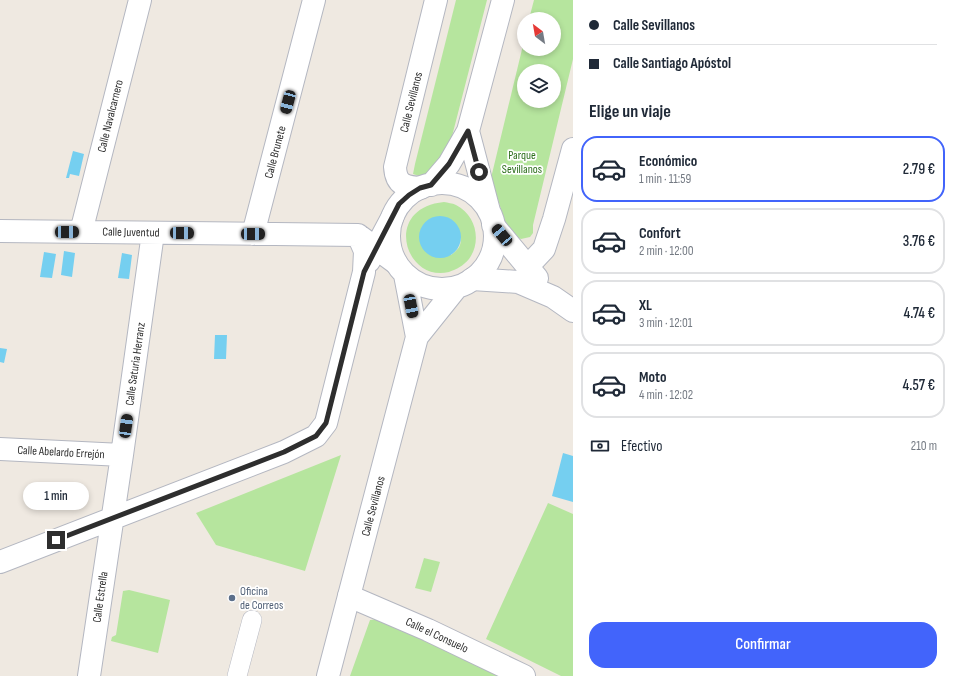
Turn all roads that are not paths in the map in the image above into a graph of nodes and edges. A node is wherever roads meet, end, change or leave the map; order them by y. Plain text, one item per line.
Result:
1 (140, 0) edge
2 (314, 0) edge
3 (436, 0) edge
4 (503, 0) edge
5 (468, 131) junction
6 (573, 149) edge
7 (426, 186) junction
8 (393, 216) junction
9 (491, 218) junction
10 (0, 231) edge
11 (81, 232) junction
12 (153, 233) junction
13 (253, 234) junction
14 (358, 235) junction
15 (376, 248) junction
16 (528, 266) junction
17 (400, 269) junction
18 (364, 272) junction
19 (465, 283) junction
20 (553, 297) junction
21 (573, 311) edge
22 (417, 337) junction
23 (0, 449) edge
24 (122, 455) junction
25 (112, 519) junction
26 (0, 562) edge
27 (349, 596) junction
28 (252, 620) dead end
29 (89, 676) edge
30 (237, 676) edge
31 (328, 676) edge
32 (524, 676) edge

1 - 11 street, Calle Navalcarnero
2 - 13 street, Calle Brunete
3 - 7 street, Calle Sevillanos
4 - 5 street
5 - 7 street
5 - 9 street
6 - 16 street
7 - 8 street
7 - 9 street
8 - 15 street
8 - 17 street
9 - 16 street
9 - 19 street
10 - 11 street, Calle Juventud
11 - 12 street, Calle Juventud
12 - 13 street, Calle Juventud
12 - 24 street, Calle Saturia Herranz
13 - 14 street, Calle Juventud
14 - 15 street
14 - 18 street
15 - 17 street
15 - 18 street
16 - 20 street
17 - 19 street
17 - 22 street, Calle Sevillanos
18 - 25 street
19 - 20 street
19 - 22 street, Calle Sevillanos
20 - 21 street
22 - 27 street, Calle Sevillanos
23 - 24 street, Calle Abelardo Errejón
24 - 25 street, Calle Saturia Herranz
25 - 26 street
25 - 29 street, Calle Estrella
27 - 31 street, Calle Sevillanos
27 - 32 street, Calle el Consuelo
28 - 30 street

